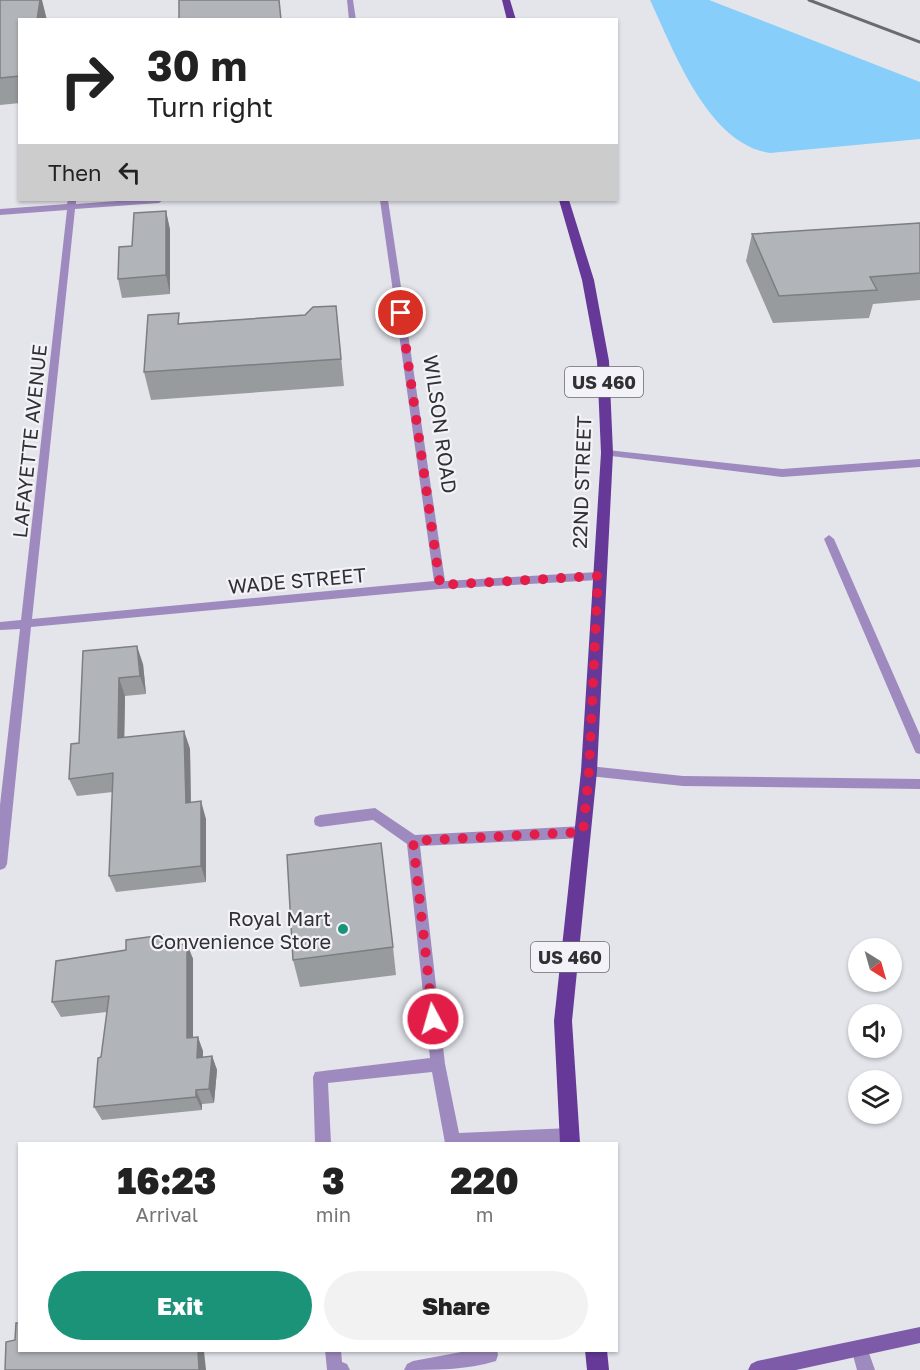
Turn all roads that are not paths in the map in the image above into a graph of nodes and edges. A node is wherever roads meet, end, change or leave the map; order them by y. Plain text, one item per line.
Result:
1 (350, 0) edge
2 (506, 0) edge
3 (354, 18) edge
4 (511, 18) edge
5 (130, 201) edge
6 (384, 201) edge
7 (564, 201) edge
8 (72, 203) edge
9 (0, 212) edge
10 (607, 453) junction
11 (920, 463) edge
12 (829, 539) dead end
13 (598, 576) junction
14 (440, 585) junction
15 (27, 623) junction
16 (0, 626) edge
17 (920, 749) edge
18 (589, 771) junction
19 (920, 784) edge
20 (320, 821) dead end
21 (583, 832) junction
22 (413, 841) junction
23 (0, 864) edge
24 (438, 1064) junction
25 (570, 1140) edge
26 (323, 1142) edge
27 (453, 1142) edge
28 (920, 1335) edge
29 (858, 1348) junction
30 (333, 1352) edge
31 (489, 1352) edge
32 (596, 1352) edge
33 (341, 1370) edge
34 (413, 1370) edge
35 (598, 1370) edge
36 (757, 1370) edge
37 (866, 1370) edge

1 - 3 street
2 - 4 main road
5 - 8 street
6 - 14 street, WILSON ROAD
7 - 10 main road, 22ND STREET / US 460
8 - 9 street
8 - 15 street, LAFAYETTE AVENUE
10 - 11 street
10 - 13 main road, 22ND STREET / US 460
12 - 17 street
13 - 14 street, WADE STREET
13 - 18 main road, 22ND STREET / US 460
14 - 15 street, WADE STREET
15 - 16 street, WADE STREET
15 - 23 street, LAFAYETTE AVENUE
18 - 19 street
18 - 21 main road, US 460
20 - 22 street
21 - 22 street
21 - 25 main road, US 460
22 - 24 street
24 - 26 street
24 - 27 street
25 - 27 street
28 - 29 street
29 - 36 street
29 - 37 street
30 - 33 street
31 - 34 street
32 - 35 main road

